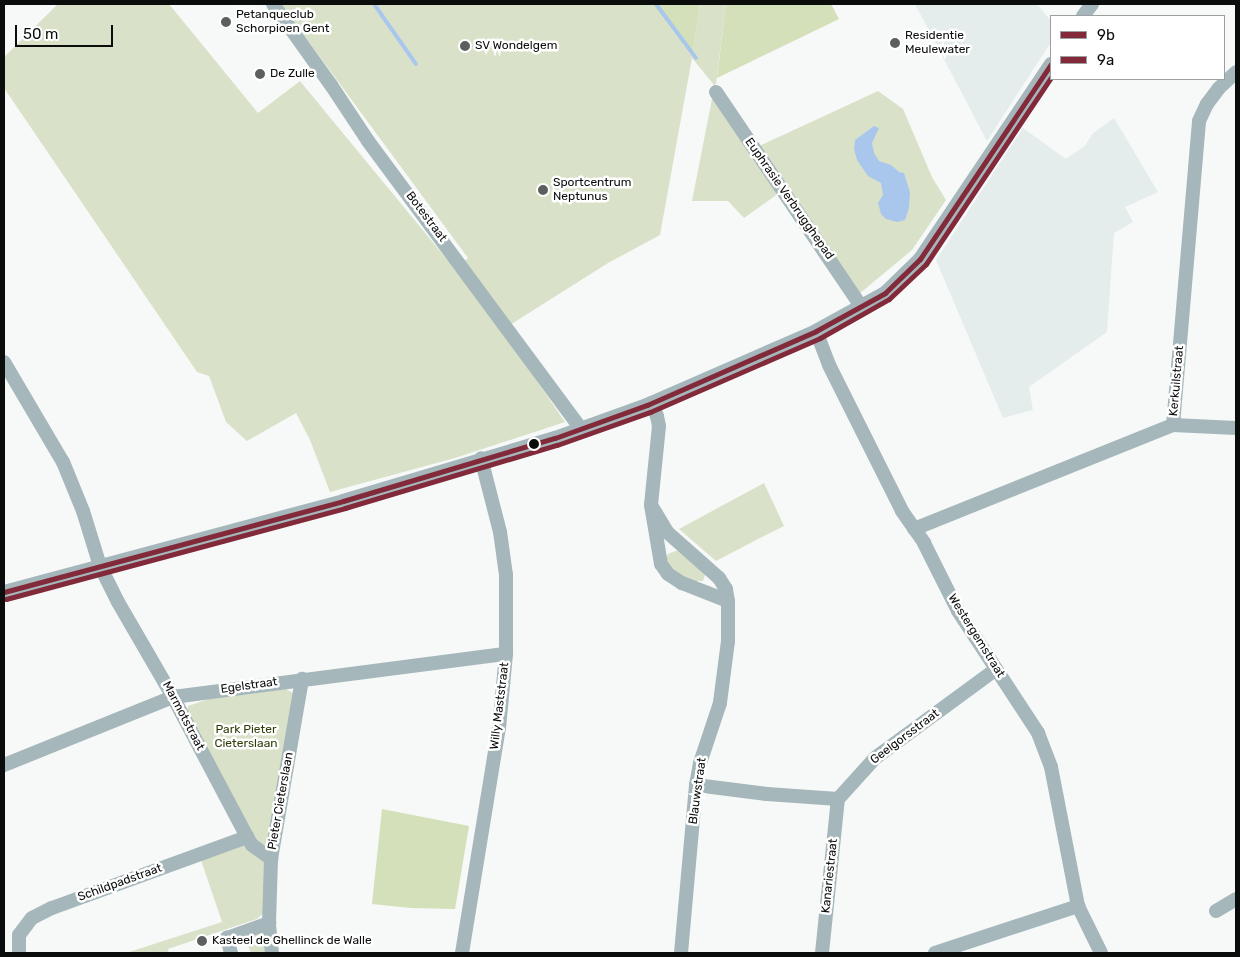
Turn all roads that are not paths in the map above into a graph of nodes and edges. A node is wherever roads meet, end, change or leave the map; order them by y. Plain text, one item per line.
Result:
1 (273, 4) edge
2 (1092, 4) edge
3 (1084, 15) edge
4 (1050, 65) edge
5 (1236, 72) edge
6 (716, 92) dead end
7 (861, 306) junction
8 (816, 331) junction
9 (4, 362) edge
10 (650, 403) junction
11 (1173, 425) junction
12 (1236, 428) edge
13 (581, 429) junction
14 (481, 458) junction
15 (651, 505) junction
16 (914, 529) junction
17 (100, 566) junction
18 (4, 592) edge
19 (728, 601) junction
20 (506, 654) junction
21 (995, 670) junction
22 (302, 679) junction
23 (173, 697) junction
24 (4, 765) edge
25 (696, 785) junction
26 (838, 798) junction
27 (247, 837) junction
28 (271, 859) junction
29 (1236, 898) edge
30 (1078, 906) junction
31 (1216, 911) dead end
32 (270, 922) junction
33 (19, 953) edge
34 (231, 953) edge
35 (272, 953) edge
36 (462, 953) edge
37 (681, 953) edge
38 (822, 953) edge
39 (935, 953) edge
40 (1101, 953) edge

1 - 13 street, Botestraat
2 - 3 street
4 - 7 street
5 - 11 street, Kerkuilstraat
6 - 7 street, Euphrasie Verbrugghepad
7 - 8 street
8 - 10 street
8 - 16 street, Westergemstraat
9 - 17 street, Marmotstraat
10 - 13 street
10 - 15 street
11 - 12 street
11 - 16 street, Kerkuilstraat
13 - 14 street
14 - 17 street
14 - 20 street, Willy Maststraat
15 - 19 street, Blauwstraat
15 - 19 street
16 - 21 street, Westergemstraat
17 - 18 street
17 - 23 street, Marmotstraat
19 - 25 street, Blauwstraat
20 - 22 street, Egelstraat
20 - 36 street, Willy Maststraat
21 - 26 street, Geelgorsstraat
21 - 30 street, Westergemstraat
22 - 23 street, Egelstraat
22 - 28 street, Pieter Cieterslaan
23 - 24 street, Egelstraat
23 - 27 street, Marmotstraat
25 - 26 street
25 - 37 street, Blauwstraat
26 - 38 street, Kanariestraat
27 - 28 street, Marmotstraat
27 - 33 street, Schildpadstraat
28 - 32 street, Pieter Cieterslaan
29 - 31 street
30 - 39 street
30 - 40 street, Westergemstraat
32 - 34 street
32 - 35 street, Pieter Cieterslaan

